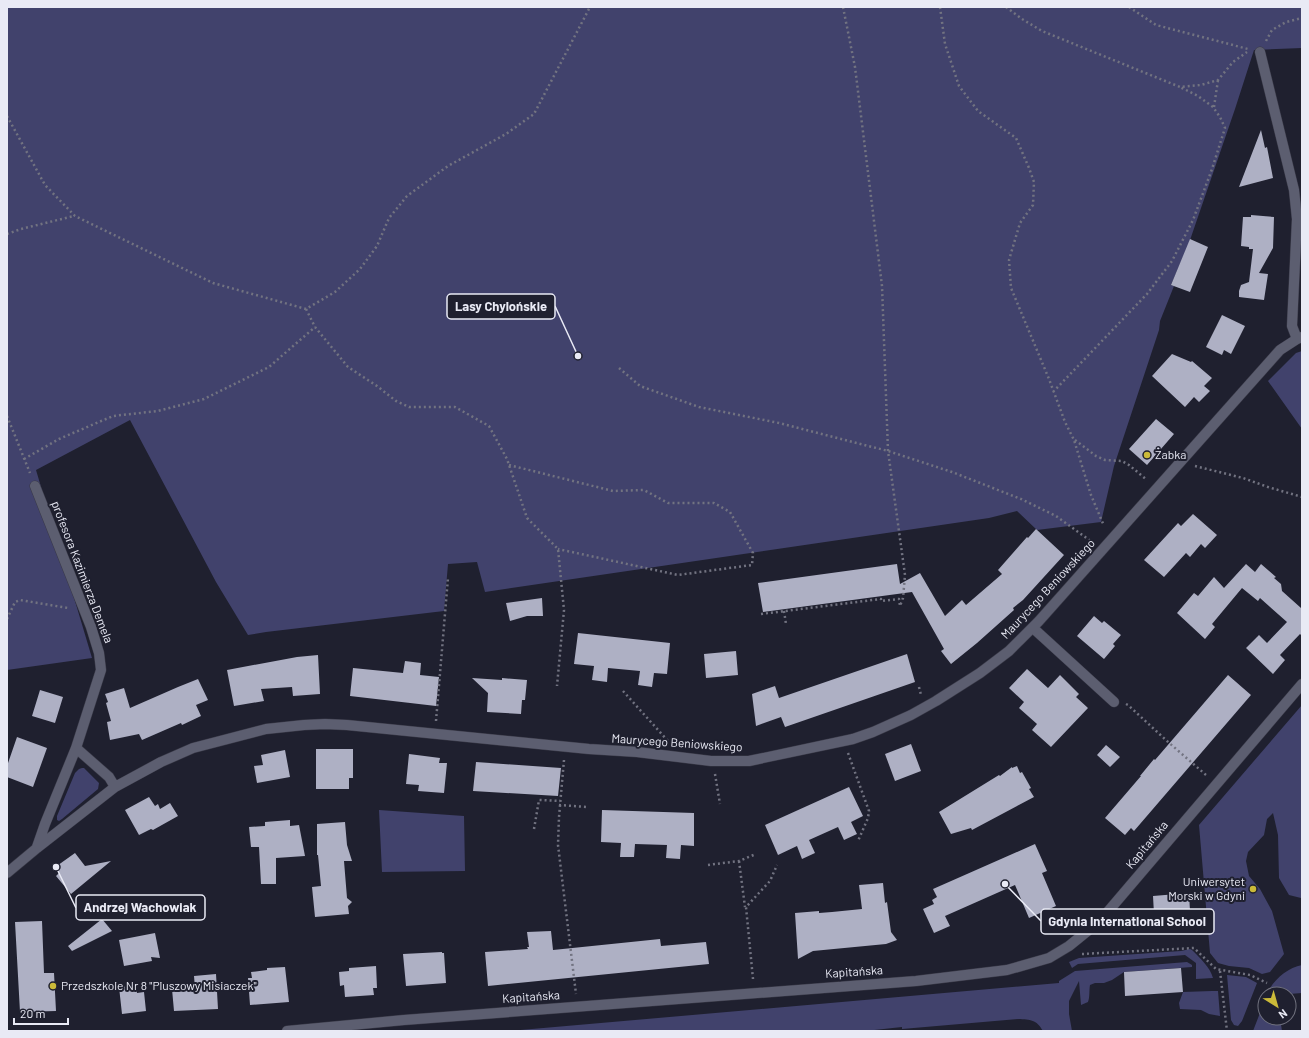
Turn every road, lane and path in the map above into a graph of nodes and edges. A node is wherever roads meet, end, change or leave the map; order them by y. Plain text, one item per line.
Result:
1 (590, 7) edge
2 (843, 7) edge
3 (940, 7) edge
4 (1006, 7) edge
5 (1129, 7) edge
6 (1302, 18) edge
7 (1260, 52) joint
8 (1218, 80) junction
9 (1180, 87) junction
10 (1214, 108) junction
11 (7, 116) edge
12 (75, 216) junction
13 (7, 234) edge
14 (306, 309) junction
15 (315, 327) junction
16 (1299, 338) edge
17 (619, 368) dead end
18 (1053, 392) junction
19 (7, 416) edge
20 (1074, 440) junction
21 (888, 451) junction
22 (24, 459) junction
23 (509, 464) junction
24 (1190, 465) dead end
25 (1151, 483) dead end
26 (35, 486) joint
27 (1302, 497) edge
28 (1106, 532) dead end
29 (558, 549) junction
30 (1103, 550) junction
31 (448, 578) dead end
32 (84, 610) junction
33 (784, 611) junction
34 (761, 614) dead end
35 (7, 619) edge
36 (786, 624) dead end
37 (1033, 628) junction
38 (1302, 684) edge
39 (557, 686) dead end
40 (919, 687) dead end
41 (624, 691) dead end
42 (921, 695) dead end
43 (1114, 702) dead end
44 (1130, 707) dead end
45 (436, 723) dead end
46 (673, 746) dead end
47 (76, 748) junction
48 (847, 749) dead end
49 (564, 763) dead end
50 (714, 769) dead end
51 (1210, 778) dead end
52 (115, 787) junction
53 (560, 803) junction
54 (720, 804) dead end
55 (587, 807) dead end
56 (534, 829) dead end
57 (858, 841) dead end
58 (37, 848) junction
59 (756, 854) dead end
60 (739, 861) junction
61 (708, 865) dead end
62 (777, 865) dead end
63 (7, 873) edge
64 (746, 908) junction
65 (1077, 955) dead end
66 (1220, 971) junction
67 (753, 981) dead end
68 (1267, 983) dead end
69 (576, 996) dead end
70 (287, 1031) edge
71 (1227, 1031) edge

1 - 14 path
2 - 21 path
3 - 18 path
4 - 9 path
5 - 8 path
6 - 7 path
7 - 16 street, Maurycego Beniowskiego
8 - 9 path
8 - 10 path
9 - 10 path
10 - 18 path
11 - 12 path
12 - 13 path
12 - 14 path
14 - 15 path
15 - 22 path
15 - 23 path
16 - 30 street, Maurycego Beniowskiego
17 - 21 path
18 - 20 path
19 - 22 path
20 - 25 path
20 - 28 path
21 - 30 path
21 - 33 path
22 - 26 path
23 - 29 path
23 - 29 path
24 - 27 path
26 - 32 street, profesora Kazimierza Demela
29 - 39 path
30 - 37 street, Maurycego Beniowskiego
31 - 45 path
32 - 35 path
32 - 47 street, profesora Kazimierza Demela
33 - 34 path
33 - 36 path
37 - 43 street
37 - 52 street, Maurycego Beniowskiego
38 - 70 street, Kapitańska
40 - 42 path
41 - 46 path
44 - 51 path
47 - 52 street
47 - 58 street, profesora Kazimierza Demela
48 - 57 path
49 - 53 path
50 - 54 path
52 - 58 street, Maurycego Beniowskiego
53 - 55 path
53 - 56 path
53 - 69 path
58 - 63 street, Maurycego Beniowskiego
59 - 60 path
60 - 61 path
60 - 64 path
62 - 64 path
64 - 67 path
65 - 66 path
66 - 68 path
66 - 71 path

